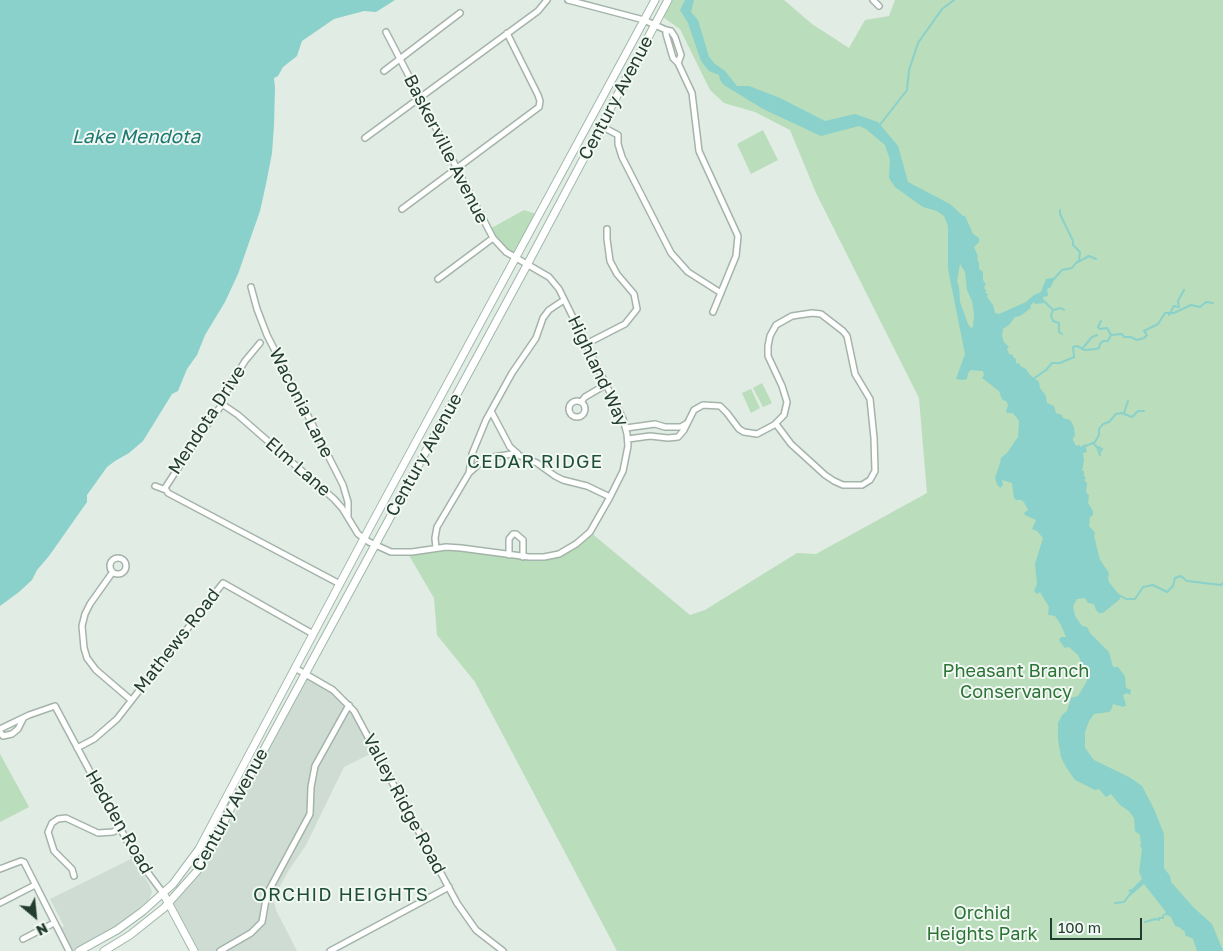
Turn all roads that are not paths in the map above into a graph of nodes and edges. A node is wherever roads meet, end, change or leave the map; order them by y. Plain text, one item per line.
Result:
1 (547, 0) edge
2 (568, 0) edge
3 (655, 0) edge
4 (668, 0) edge
5 (873, 0) edge
6 (880, 6) dead end
7 (460, 13) dead end
8 (644, 20) junction
9 (655, 25) junction
10 (666, 30) junction
11 (386, 32) dead end
12 (507, 33) junction
13 (401, 59) junction
14 (678, 63) junction
15 (384, 71) dead end
16 (421, 97) junction
17 (601, 126) junction
18 (365, 138) dead end
19 (457, 168) junction
20 (402, 209) dead end
21 (608, 229) dead end
22 (492, 238) junction
23 (515, 258) junction
24 (527, 266) junction
25 (438, 279) dead end
26 (251, 287) dead end
27 (721, 293) junction
28 (564, 300) junction
29 (713, 312) dead end
30 (260, 343) dead end
31 (586, 344) junction
32 (606, 384) junction
33 (581, 402) dead end
34 (222, 404) junction
35 (492, 413) junction
36 (686, 424) junction
37 (776, 424) junction
38 (626, 428) junction
39 (628, 439) junction
40 (518, 455) junction
41 (469, 473) junction
42 (156, 486) dead end
43 (166, 490) junction
44 (610, 497) junction
45 (348, 518) junction
46 (364, 539) junction
47 (374, 545) junction
48 (436, 548) junction
49 (509, 555) junction
50 (523, 556) junction
51 (112, 573) dead end
52 (340, 584) junction
53 (313, 634) junction
54 (295, 668) junction
55 (305, 673) junction
56 (131, 700) junction
57 (349, 705) junction
58 (23, 718) junction
59 (0, 731) edge
60 (77, 748) junction
61 (120, 828) junction
62 (0, 869) edge
63 (74, 876) dead end
64 (35, 885) junction
65 (449, 888) junction
66 (163, 893) junction
67 (169, 902) junction
68 (0, 903) edge
69 (54, 923) junction
70 (22, 939) dead end
71 (70, 951) edge
72 (78, 951) edge
73 (104, 951) edge
74 (194, 951) edge
75 (220, 951) edge
76 (330, 951) edge
77 (503, 951) edge

1 - 12 street
2 - 8 street
3 - 8 main road, Century Avenue
4 - 9 main road, Century Avenue
5 - 6 street
7 - 13 street
8 - 9 street
8 - 23 main road, Century Avenue
9 - 10 street
9 - 17 main road, Century Avenue
10 - 14 street
10 - 14 street
11 - 13 street, Baskerville Avenue
12 - 16 street
12 - 19 street
13 - 15 street
13 - 16 street, Baskerville Avenue
14 - 27 street
16 - 18 street
16 - 19 street, Baskerville Avenue
17 - 24 main road, Century Avenue
17 - 27 street
19 - 20 street
19 - 22 street, Baskerville Avenue
21 - 31 street
22 - 23 street, Baskerville Avenue
22 - 25 street
23 - 24 street, Highland Way
23 - 46 main road, Century Avenue
24 - 28 street, Highland Way
24 - 47 main road, Century Avenue
26 - 45 street, Waconia Lane
27 - 29 street
28 - 31 street, Highland Way
28 - 35 street
30 - 34 street, Mendota Drive
31 - 32 street, Highland Way
32 - 33 street
32 - 38 street, Highland Way
34 - 43 street, Mendota Drive
34 - 45 street, Elm Lane
35 - 40 street
35 - 41 street
36 - 37 street
36 - 38 street
36 - 39 street
37 - 37 street
38 - 39 street, Highland Way
39 - 44 street, Highland Way
40 - 41 street
40 - 44 street
41 - 48 street
42 - 43 street
43 - 52 street, Mendota Drive
44 - 50 street, Highland Way
45 - 46 street, Elm Lane
46 - 47 street, Highland Way
46 - 52 main road, Century Avenue
47 - 48 street, Highland Way
47 - 55 main road, Century Avenue
48 - 49 street, Highland Way
49 - 50 street, Highland Way
49 - 50 street
51 - 56 street
52 - 53 main road, Century Avenue
53 - 54 main road, Century Avenue
53 - 56 street, Mathews Road
54 - 55 street, Valley Ridge Road
54 - 66 main road, Century Avenue
55 - 57 street, Valley Ridge Road
55 - 67 main road, Century Avenue
56 - 60 street, Mathews Road
57 - 65 street, Valley Ridge Road
57 - 75 street
58 - 59 street
58 - 59 street
58 - 60 street, Hedden Road
60 - 61 street, Hedden Road
61 - 63 street
61 - 66 street, Hedden Road
62 - 64 street
64 - 68 street
64 - 69 street
65 - 76 street
65 - 77 street, Valley Ridge Road
66 - 67 main road
66 - 72 main road, Century Avenue
67 - 73 main road, Century Avenue
67 - 74 main road
69 - 70 street
69 - 71 street

